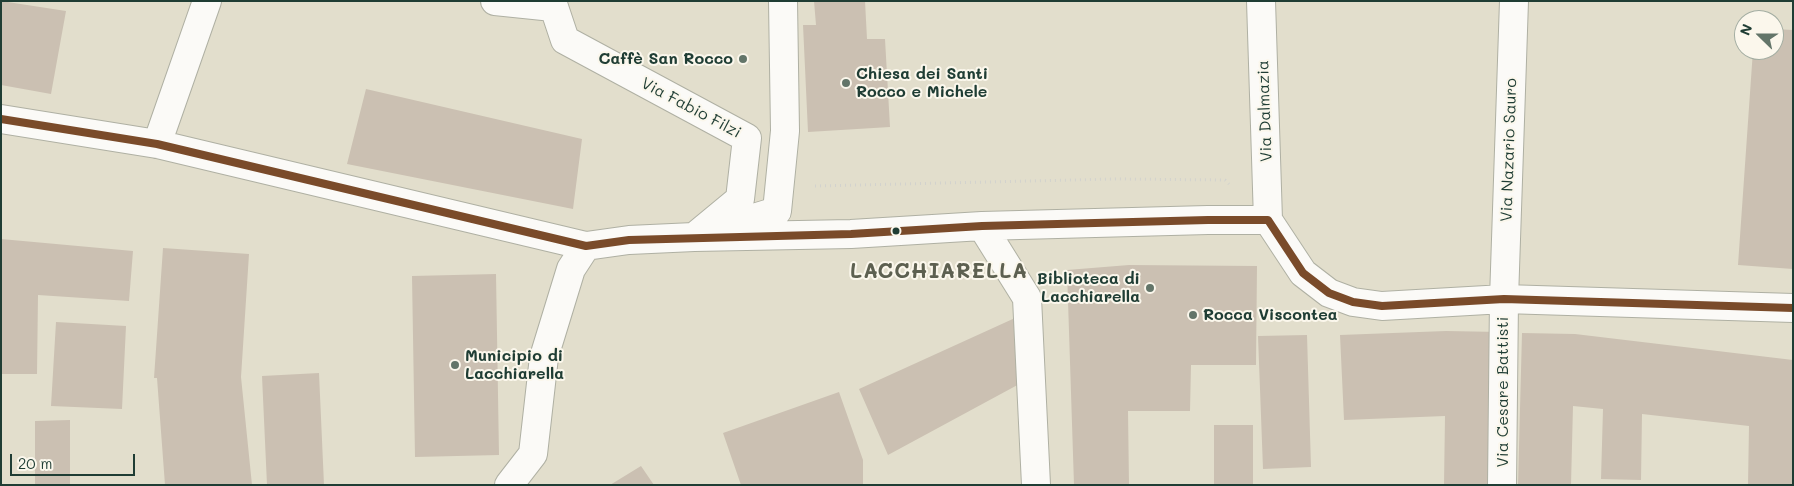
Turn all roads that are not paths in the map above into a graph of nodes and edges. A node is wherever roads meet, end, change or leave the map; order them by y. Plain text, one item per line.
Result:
1 (207, 1) edge
2 (495, 1) edge
3 (783, 1) edge
4 (1261, 1) edge
5 (1514, 1) edge
6 (552, 4) edge
7 (1, 119) edge
8 (157, 144) junction
9 (1268, 220) junction
10 (982, 226) junction
11 (694, 237) junction
12 (586, 246) junction
13 (1504, 299) junction
14 (1793, 308) edge
15 (509, 485) edge
16 (1036, 485) edge
17 (1502, 485) edge

1 - 8 street
2 - 6 street
3 - 11 street
4 - 9 street, Via Dalmazia
5 - 13 street, Via Nazario Sauro
6 - 11 street, Via Fabio Filzi
7 - 8 street
8 - 12 street
9 - 10 street
9 - 13 street
10 - 11 street
10 - 16 street
11 - 12 street
12 - 15 street
13 - 14 street
13 - 17 street, Via Cesare Battisti

